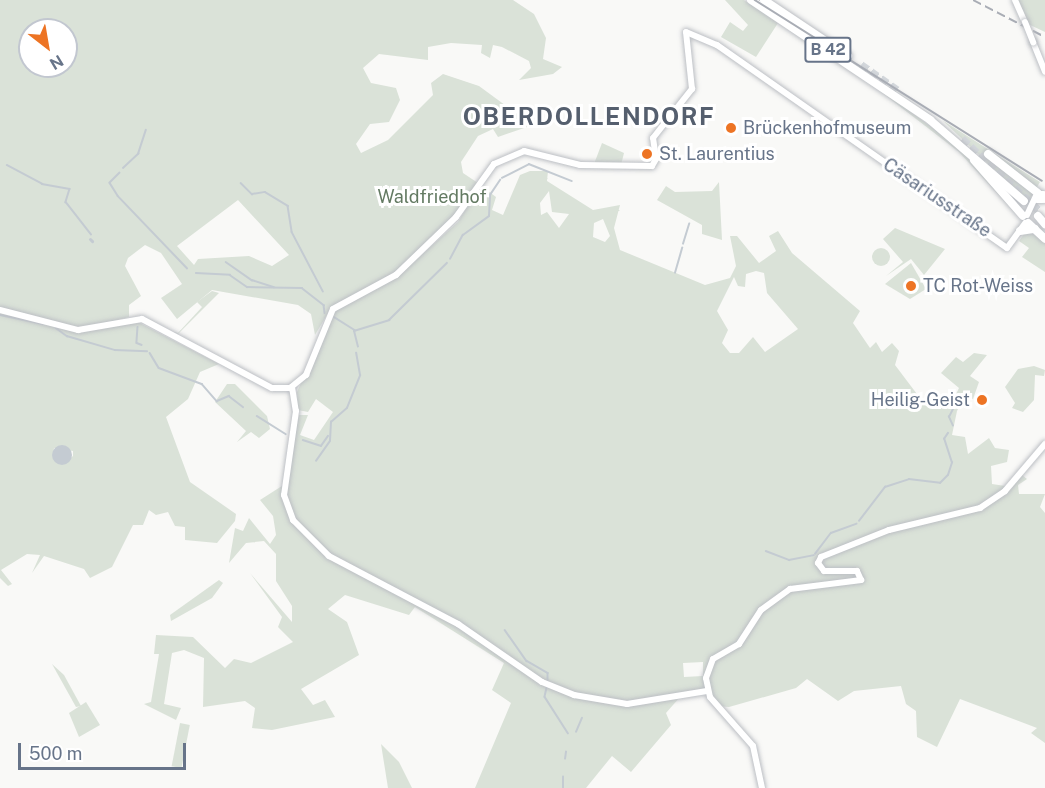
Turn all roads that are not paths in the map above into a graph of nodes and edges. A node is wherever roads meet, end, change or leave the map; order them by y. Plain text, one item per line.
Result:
1 (751, 0) edge
2 (764, 0) edge
3 (1015, 0) edge
4 (694, 34) junction
5 (688, 40) junction
6 (861, 65) tunnel mouth
7 (1045, 72) edge
8 (898, 91) tunnel mouth
9 (959, 137) junction
10 (988, 154) dead end
11 (1042, 194) edge
12 (1024, 201) dead end
13 (1030, 219) edge
14 (1045, 224) edge
15 (1045, 239) edge
16 (0, 310) edge
17 (292, 387) junction
18 (1045, 444) edge
19 (707, 691) junction
20 (762, 788) edge

1 - 9 highway, B 42
2 - 6 highway, B 42
3 - 7 main road, bridge
4 - 5 main road
4 - 5 main road, Cäsariusstraße
4 - 13 main road, Cäsariusstraße
5 - 17 main road
8 - 9 highway, B 42
9 - 12 highway, B 42
9 - 13 highway, B 42
10 - 11 highway
11 - 13 main road
13 - 14 highway, B 42
13 - 15 highway, B 42
16 - 17 main road
17 - 19 main road
18 - 19 main road
19 - 20 main road

